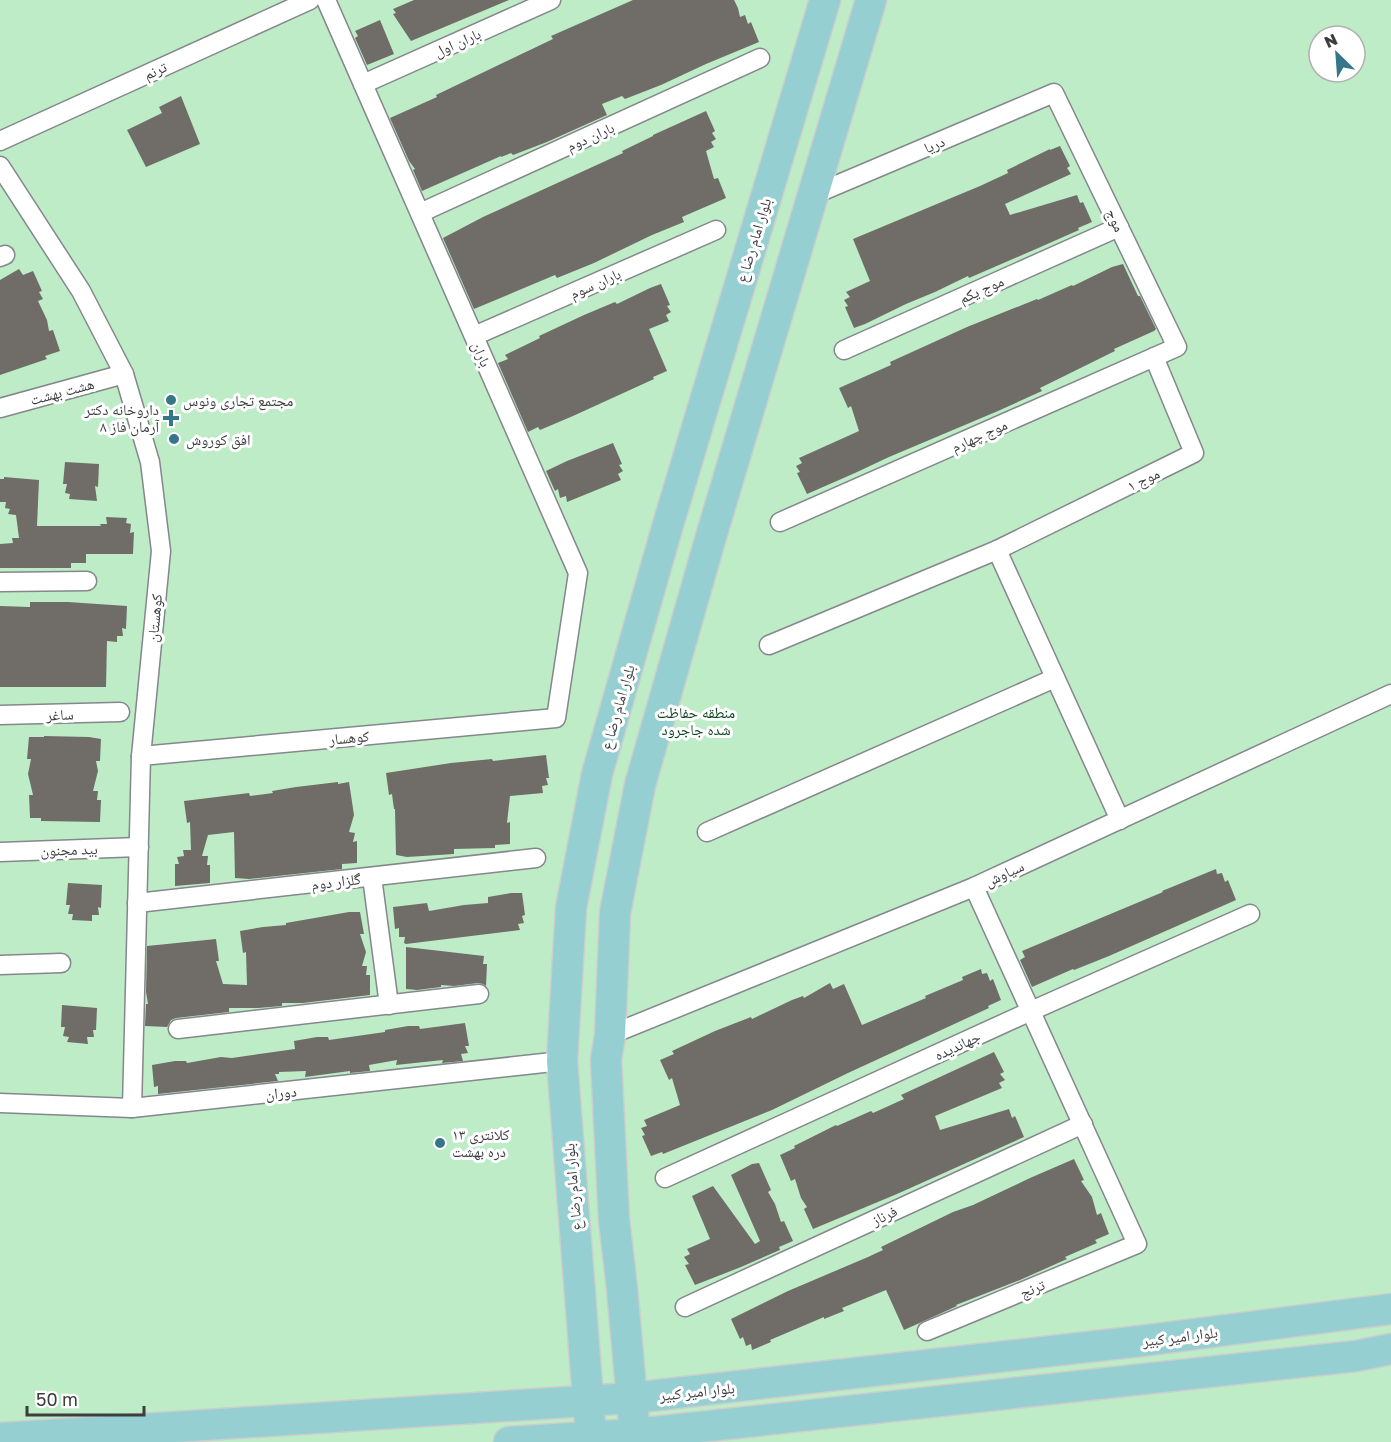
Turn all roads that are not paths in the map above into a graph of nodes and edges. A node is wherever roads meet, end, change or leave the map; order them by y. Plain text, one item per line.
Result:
1 (310, 0) edge
2 (326, 0) edge
3 (551, 0) edge
4 (825, 0) edge
5 (872, 0) edge
6 (760, 58) dead end
7 (363, 84) junction
8 (1054, 93) joint
9 (0, 141) edge
10 (0, 166) edge
11 (813, 195) junction
12 (420, 213) junction
13 (1119, 227) junction
14 (716, 230) dead end
15 (474, 336) junction
16 (1177, 347) joint
17 (844, 350) dead end
18 (1154, 357) junction
19 (124, 374) junction
20 (0, 408) edge
21 (780, 522) dead end
22 (667, 528) junction
23 (710, 540) junction
24 (997, 550) junction
25 (87, 581) dead end
26 (0, 582) edge
27 (770, 645) dead end
28 (1055, 678) junction
29 (1391, 694) edge
30 (120, 712) dead end
31 (0, 715) edge
32 (556, 718) joint
33 (141, 756) junction
34 (1119, 820) junction
35 (707, 832) dead end
36 (139, 847) junction
37 (0, 852) edge
38 (536, 858) dead end
39 (372, 877) junction
40 (974, 887) junction
41 (137, 903) junction
42 (1250, 914) dead end
43 (61, 963) dead end
44 (0, 965) edge
45 (479, 994) dead end
46 (389, 1005) junction
47 (1031, 1011) junction
48 (178, 1029) dead end
49 (610, 1035) junction
50 (562, 1061) junction
51 (0, 1103) edge
52 (132, 1108) junction
53 (1083, 1124) junction
54 (665, 1178) dead end
55 (685, 1307) dead end
56 (1391, 1309) edge
57 (927, 1331) dead end
58 (1186, 1336) junction
59 (1391, 1349) edge
60 (1203, 1372) junction
61 (632, 1398) junction
62 (588, 1401) junction
63 (0, 1438) edge
64 (633, 1438) edge
65 (592, 1439) edge
66 (509, 1442) edge

1 - 9 street, ترنم
2 - 7 street, باران
3 - 7 street, باران اول
4 - 22 main road, بلوار امام رضا ع
5 - 11 main road
6 - 12 street, باران دوم
7 - 12 street, باران
8 - 11 street, دریا
8 - 13 street, موج
10 - 19 street, کوهستان
11 - 23 main road
12 - 15 street, باران
13 - 16 street, موج
13 - 17 street, موج یکم
14 - 15 street, باران سوم
15 - 32 street, باران
16 - 18 street, موج چهارم
18 - 21 street, موج چهارم
18 - 24 street, موج ۱
19 - 20 street, هشت بهشت
19 - 33 street, کوهستان
22 - 23 main road
22 - 50 main road, بلوار امام رضا ع
23 - 49 main road
24 - 27 street
24 - 28 street
25 - 26 street
28 - 34 street
28 - 35 street
29 - 34 street, سیاوش
30 - 31 street, ساغر
32 - 33 street, کوهسار
33 - 36 street, کوهستان
34 - 40 street, سیاوش
36 - 37 street, بید مجنون
36 - 41 street, کوهستان
38 - 39 street, گلزار دوم
39 - 41 street, گلزار دوم
39 - 46 street
40 - 47 street
40 - 49 street, سیاوش
41 - 52 street, کوهستان
42 - 47 street, جهاندیده
43 - 44 street
45 - 46 street
46 - 48 street
47 - 53 street
47 - 54 street, جهاندیده
49 - 61 main road
50 - 52 street, دوران
50 - 62 main road, بلوار امام رضا ع
51 - 52 street, دوران
53 - 55 street, فرناز
53 - 57 street, ترنج
56 - 58 main road, بلوار امیر کبیر
58 - 60 main road
58 - 61 main road, بلوار امیر کبیر
59 - 60 main road
60 - 64 main road
61 - 62 main road, بلوار امیر کبیر
61 - 64 main road
62 - 63 main road, بلوار امیر کبیر
62 - 65 main road, بلوار امام رضا ع
64 - 65 main road
65 - 66 main road

